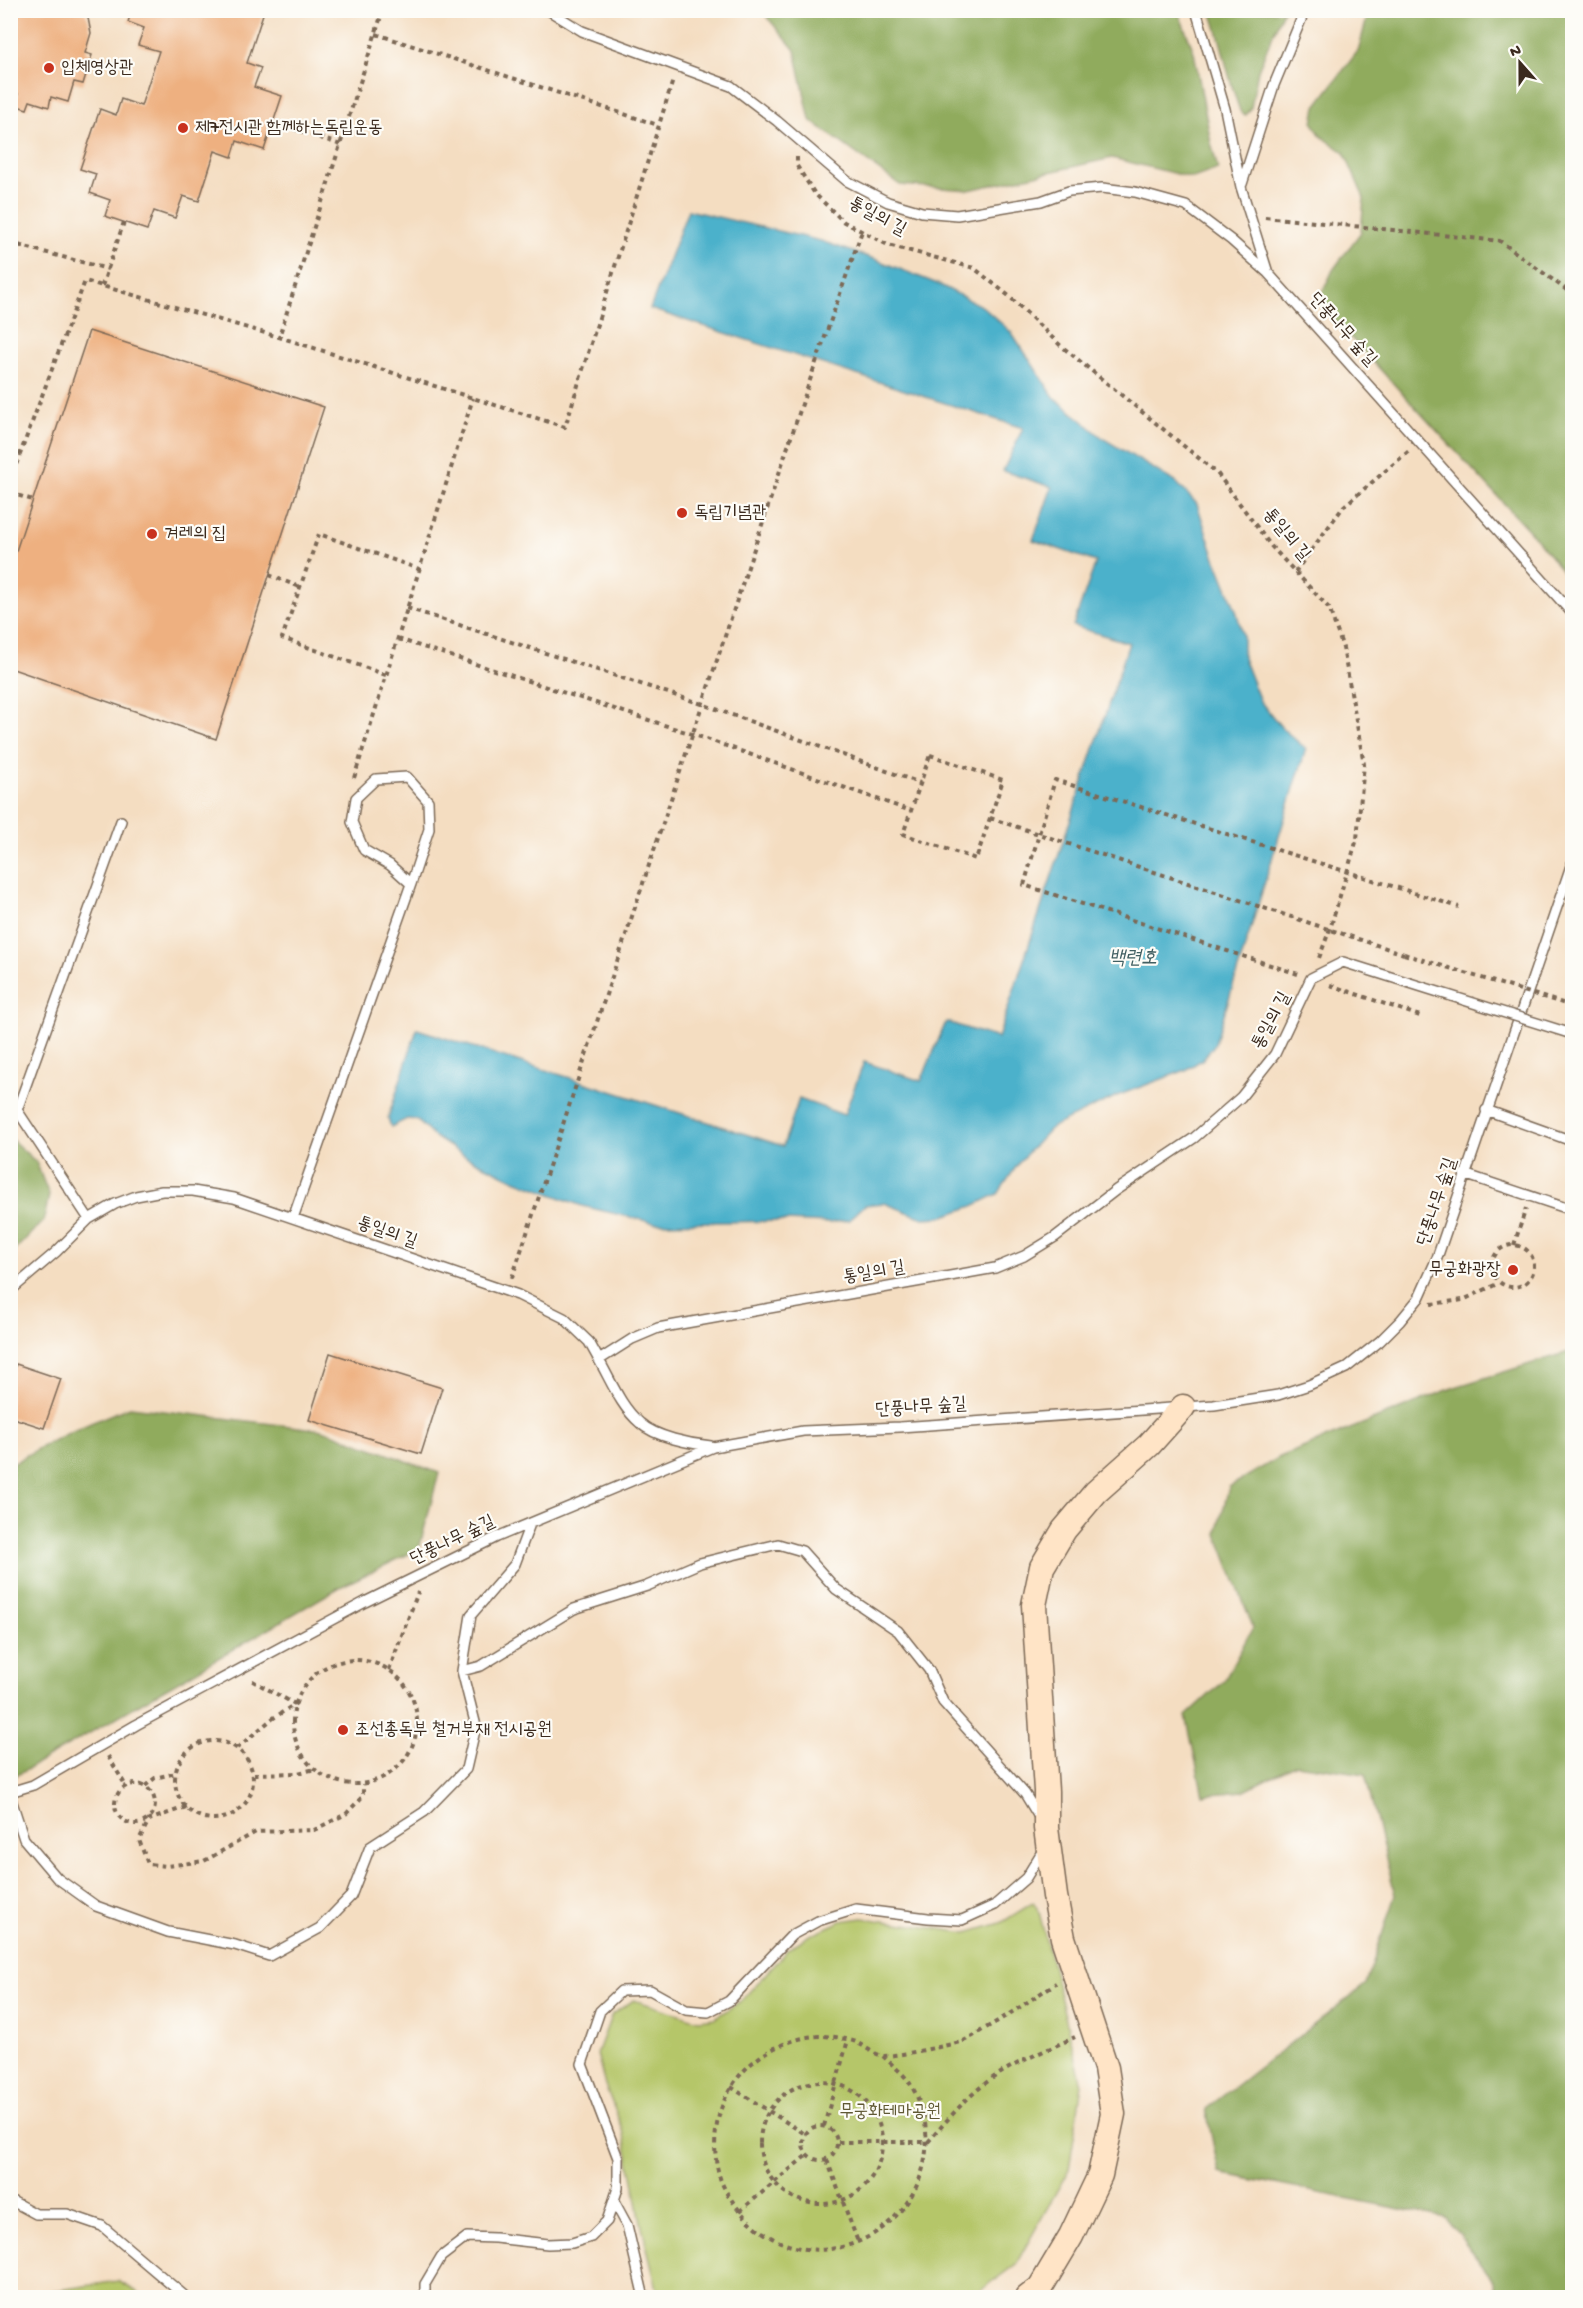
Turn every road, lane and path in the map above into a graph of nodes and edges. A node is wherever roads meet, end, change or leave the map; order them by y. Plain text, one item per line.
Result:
1 (383, 10) edge
2 (548, 10) edge
3 (1196, 10) edge
4 (1305, 10) edge
5 (376, 34) junction
6 (678, 65) junction
7 (658, 125) junction
8 (285, 126) dead end
9 (801, 143) junction
10 (340, 145) junction
11 (1241, 187) junction
12 (1250, 215) junction
13 (124, 222) dead end
14 (862, 231) junction
15 (10, 243) edge
16 (108, 269) junction
17 (1268, 273) junction
18 (102, 286) junction
19 (1572, 294) edge
20 (279, 337) junction
21 (472, 398) junction
22 (1419, 442) junction
23 (10, 481) edge
24 (10, 493) edge
25 (33, 500) dead end
26 (419, 569) junction
27 (1295, 572) junction
28 (269, 575) dead end
29 (300, 587) junction
30 (407, 608) junction
31 (1572, 613) edge
32 (398, 639) junction
33 (386, 675) junction
34 (702, 704) junction
35 (692, 734) junction
36 (353, 779) dead end
37 (920, 783) junction
38 (911, 811) junction
39 (990, 818) junction
40 (121, 821) dead end
41 (1039, 834) junction
42 (1572, 863) edge
43 (1347, 872) junction
44 (411, 884) junction
45 (1459, 907) dead end
46 (1330, 929) junction
47 (1248, 957) dead end
48 (1311, 978) junction
49 (1389, 1005) dead end
50 (1572, 1006) edge
51 (1423, 1017) dead end
52 (1572, 1034) edge
53 (14, 1109) edge
54 (1486, 1110) junction
55 (1572, 1141) edge
56 (1464, 1174) junction
57 (1530, 1196) junction
58 (1572, 1210) edge
59 (293, 1218) junction
60 (89, 1219) junction
61 (1514, 1245) junction
62 (1499, 1283) junction
63 (10, 1291) edge
64 (508, 1292) junction
65 (1413, 1306) junction
66 (599, 1360) junction
67 (1183, 1407) junction
68 (713, 1446) junction
69 (530, 1524) junction
70 (425, 1572) junction
71 (389, 1670) junction
72 (462, 1671) junction
73 (235, 1672) junction
74 (295, 1704) junction
75 (101, 1746) junction
76 (237, 1748) junction
77 (315, 1769) junction
78 (176, 1773) junction
79 (254, 1774) junction
80 (363, 1784) junction
81 (126, 1786) junction
82 (145, 1786) junction
83 (10, 1794) edge
84 (186, 1807) junction
85 (149, 1820) junction
86 (1047, 1835) junction
87 (1074, 1971) junction
88 (1093, 2029) junction
89 (848, 2040) junction
90 (883, 2056) junction
91 (836, 2083) junction
92 (731, 2087) junction
93 (768, 2111) junction
94 (824, 2126) junction
95 (805, 2134) junction
96 (838, 2142) junction
97 (883, 2142) junction
98 (928, 2142) junction
99 (807, 2155) junction
100 (827, 2160) junction
101 (773, 2183) junction
102 (10, 2200) edge
103 (843, 2201) junction
104 (614, 2202) junction
105 (740, 2211) junction
106 (858, 2242) junction
107 (187, 2298) edge
108 (425, 2298) edge
109 (644, 2298) edge
110 (1027, 2298) edge

1 - 5 path
2 - 6 lane
3 - 11 lane, 단풍나무 숲길
4 - 11 lane
5 - 7 path
5 - 10 path
6 - 7 path
6 - 9 lane
7 - 21 path
8 - 10 path
9 - 14 path, 통일의 길
9 - 17 lane
10 - 20 path
11 - 12 lane, 단풍나무 숲길
12 - 17 lane, 단풍나무 숲길
12 - 19 path
13 - 16 path
14 - 27 path, 통일의 길
14 - 34 path
15 - 16 path
16 - 18 path
17 - 22 lane, 단풍나무 숲길
18 - 20 path
18 - 23 path
20 - 21 path
21 - 26 path
22 - 27 path
22 - 31 lane, 단풍나무 숲길
24 - 25 path
26 - 29 path
26 - 30 path
27 - 43 path, 통일의 길
28 - 29 path
29 - 33 path
30 - 32 path
30 - 34 path
32 - 33 path
32 - 35 path
33 - 36 path
34 - 35 path
34 - 37 path
35 - 38 path
35 - 64 path
37 - 38 path
37 - 39 path
38 - 39 path
39 - 41 path
40 - 53 lane
41 - 43 path
41 - 46 path
41 - 47 path
42 - 54 lane, 단풍나무 숲길
43 - 45 path
43 - 46 path, 통일의 길
44 - 44 lane
44 - 59 lane
46 - 48 path, 통일의 길
46 - 50 path, bridge
48 - 52 lane, bridge
48 - 66 lane, 통일의 길
49 - 51 path
53 - 60 lane
54 - 55 lane
54 - 56 lane, 단풍나무 숲길
56 - 57 lane
56 - 65 lane, 단풍나무 숲길
57 - 58 lane
57 - 61 path
59 - 60 lane, 통일의 길
59 - 64 lane, 통일의 길
60 - 63 lane, 통일의 길
61 - 62 path
61 - 62 path
62 - 65 path
64 - 66 lane, 통일의 길
65 - 67 lane, 단풍나무 숲길
66 - 68 lane
67 - 68 lane, 단풍나무 숲길
67 - 86 street
68 - 69 lane, 단풍나무 숲길
69 - 70 lane, 단풍나무 숲길
69 - 72 lane
70 - 71 path
70 - 73 lane, 단풍나무 숲길
71 - 74 path
71 - 80 path
72 - 83 lane
72 - 86 lane
73 - 74 path
73 - 75 lane, 단풍나무 숲길
74 - 76 path
74 - 77 path
75 - 81 path
75 - 83 lane, 단풍나무 숲길
76 - 78 path
76 - 79 path
77 - 79 path
77 - 80 path
78 - 82 path
78 - 84 path
79 - 84 path
80 - 85 path
81 - 82 path
81 - 85 path
82 - 85 path
84 - 85 path
86 - 87 street
86 - 104 lane
87 - 88 street
87 - 90 path
88 - 98 path
88 - 110 street
89 - 90 path
89 - 91 path
89 - 92 path
90 - 98 path
91 - 93 path
91 - 94 path
91 - 97 path
92 - 93 path
92 - 105 path
93 - 95 path
93 - 101 path
94 - 95 path
94 - 96 path
95 - 99 path
96 - 97 path
96 - 100 path
97 - 98 path
97 - 103 path
98 - 106 path
99 - 100 path
99 - 101 path
100 - 103 path
101 - 103 path
101 - 105 path
102 - 107 lane
103 - 106 path
104 - 108 lane
104 - 109 lane
105 - 106 path

